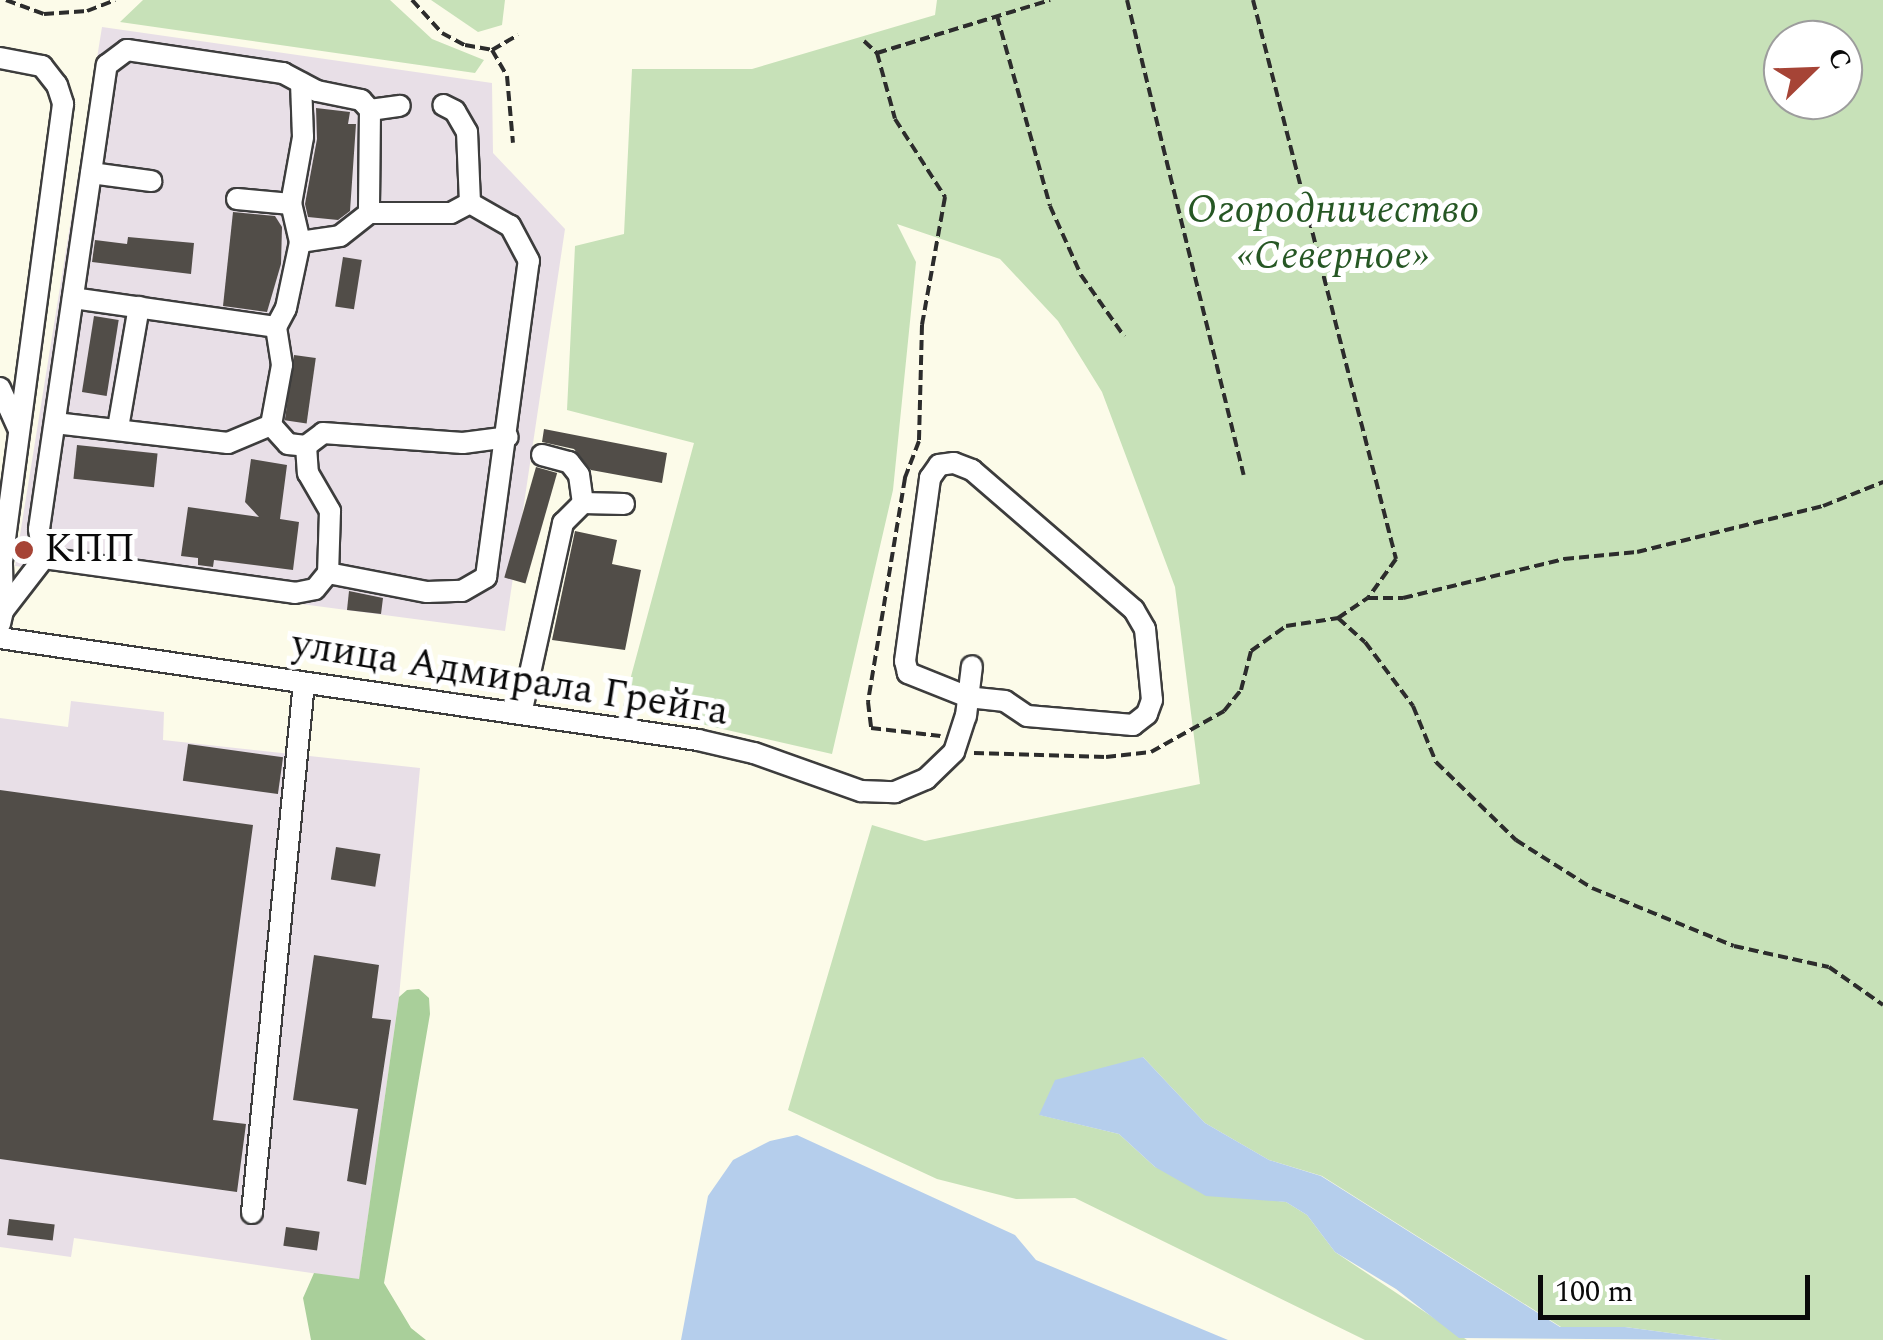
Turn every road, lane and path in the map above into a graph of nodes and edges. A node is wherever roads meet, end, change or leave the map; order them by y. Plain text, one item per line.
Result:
1 (6, 0) edge
2 (115, 0) edge
3 (412, 0) edge
4 (1050, 0) edge
5 (1127, 0) edge
6 (1254, 0) edge
7 (997, 16) junction
8 (518, 35) dead end
9 (864, 41) dead end
10 (492, 50) junction
11 (877, 52) junction
12 (0, 58) edge
13 (301, 83) junction
14 (443, 105) dead end
15 (400, 106) dead end
16 (370, 110) junction
17 (513, 143) dead end
18 (91, 173) junction
19 (151, 181) dead end
20 (237, 199) dead end
21 (470, 203) junction
22 (292, 204) junction
23 (369, 213) junction
24 (300, 242) junction
25 (73, 298) junction
26 (139, 307) junction
27 (276, 327) junction
28 (1124, 336) dead end
29 (0, 388) edge
30 (54, 424) junction
31 (271, 425) junction
32 (118, 428) junction
33 (20, 432) junction
34 (508, 437) junction
35 (306, 446) junction
36 (542, 455) dead end
37 (1244, 474) dead end
38 (1883, 482) edge
39 (583, 503) junction
40 (624, 504) dead end
41 (44, 558) junction
42 (328, 573) junction
43 (1368, 598) junction
44 (2, 618) edge
45 (1338, 618) junction
46 (0, 638) edge
47 (972, 666) dead end
48 (304, 684) junction
49 (967, 707) junction
50 (522, 714) junction
51 (956, 745) junction
52 (1883, 1005) edge
53 (252, 1213) dead end

1 - 2 path
3 - 10 path
4 - 7 path
5 - 37 path
6 - 43 path
7 - 11 path
7 - 28 path
8 - 10 path
9 - 11 path
10 - 17 path
11 - 51 path
12 - 33 street
13 - 16 street
13 - 18 street
13 - 22 street
14 - 21 street
15 - 16 street
16 - 23 street
18 - 19 street
18 - 25 street
20 - 22 street
21 - 23 street
21 - 34 street
22 - 24 street
23 - 24 street
24 - 27 street
25 - 26 street
25 - 30 street
26 - 27 street
26 - 32 street
27 - 31 street
29 - 33 street
30 - 32 street
30 - 41 street
31 - 32 street
31 - 35 street
33 - 44 street
34 - 35 street
34 - 42 street
35 - 42 street
36 - 39 street
38 - 43 path
39 - 40 street
39 - 50 street
41 - 42 street
41 - 44 street
43 - 45 path
45 - 51 path
45 - 52 path
46 - 48 street, улица Адмирала Грейга
47 - 49 street
48 - 50 street, улица Адмирала Грейга
48 - 53 street
49 - 49 street
49 - 51 street
50 - 51 street, улица Адмирала Грейга

